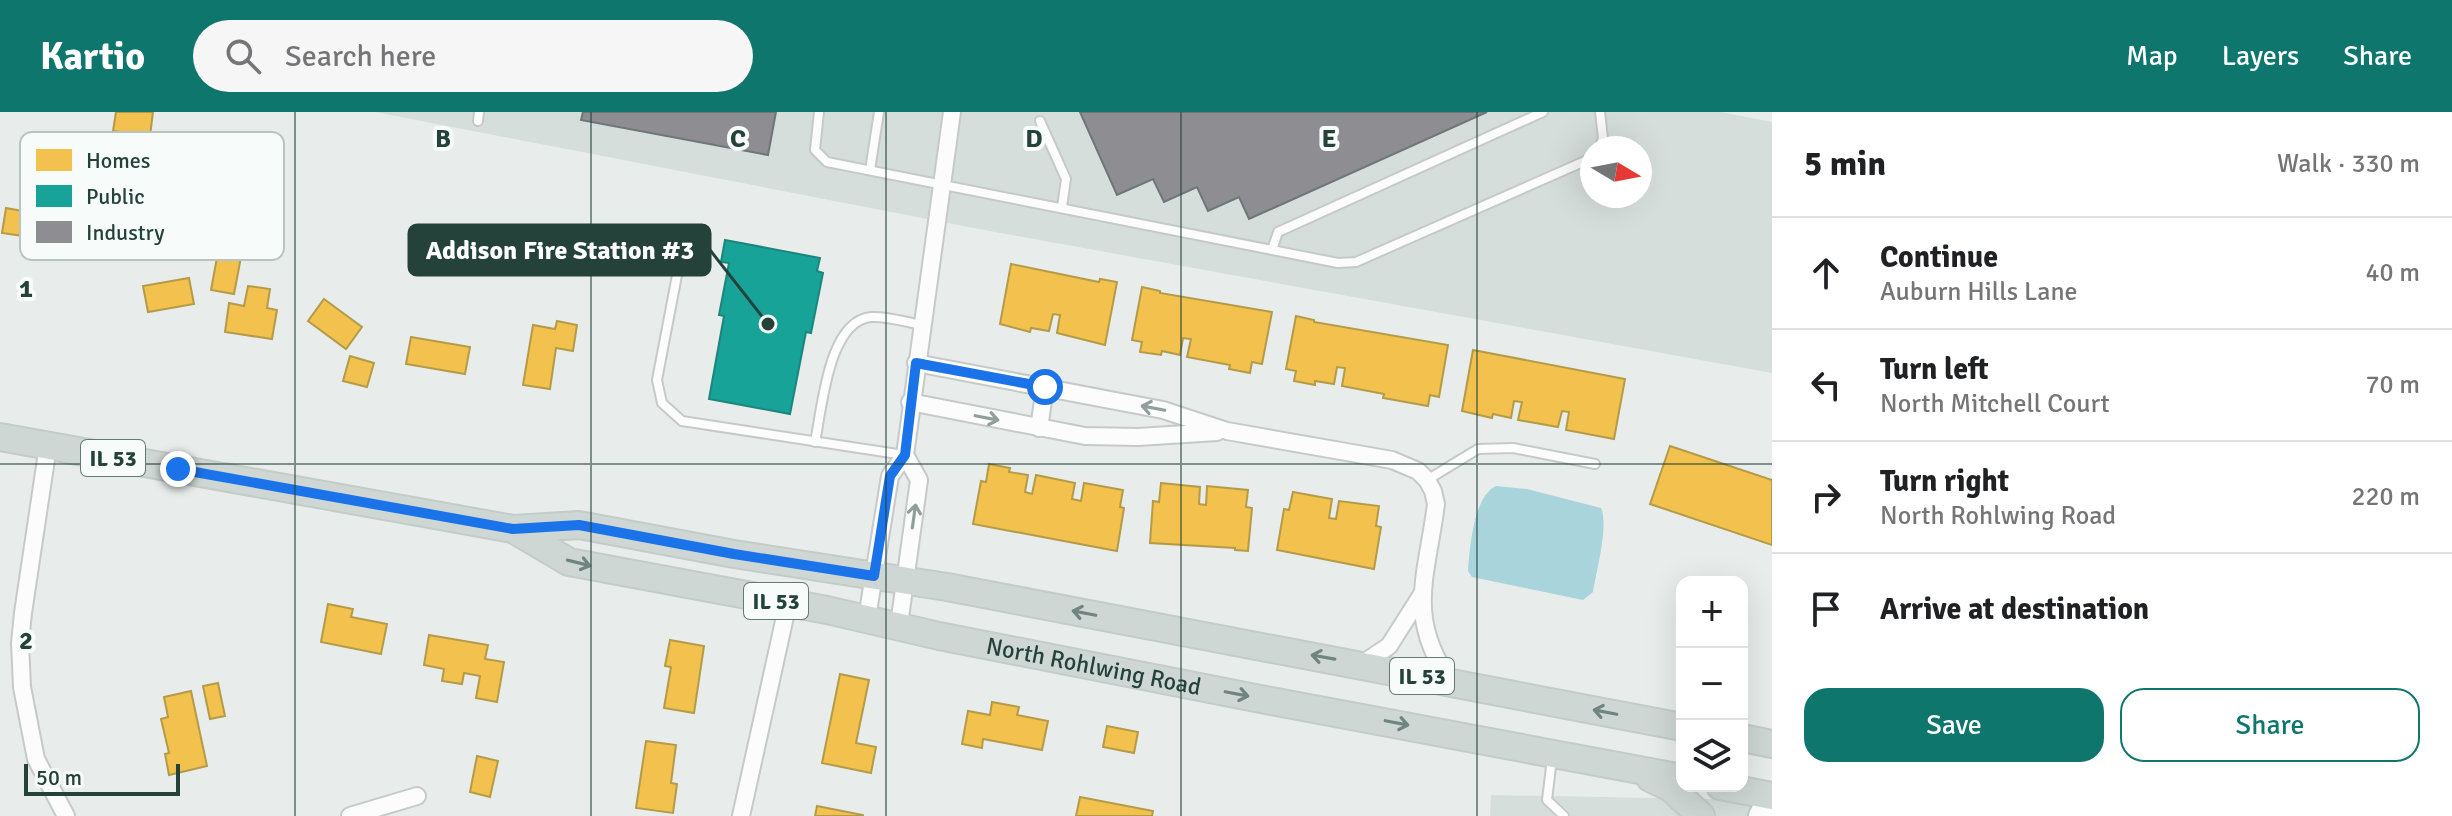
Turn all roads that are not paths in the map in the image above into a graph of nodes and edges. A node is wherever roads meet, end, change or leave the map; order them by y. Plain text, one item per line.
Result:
1 (819, 112) edge
2 (879, 112) edge
3 (952, 112) edge
4 (1543, 112) edge
5 (1600, 112) edge
6 (1040, 121) dead end
7 (1603, 136) edge
8 (1580, 163) edge
9 (870, 170) junction
10 (942, 183) junction
11 (1062, 207) junction
12 (1272, 250) junction
13 (678, 270) dead end
14 (922, 325) junction
15 (916, 363) junction
16 (1045, 387) junction
17 (910, 402) junction
18 (1039, 428) junction
19 (1227, 431) junction
20 (0, 437) edge
21 (815, 442) junction
22 (48, 446) junction
23 (905, 455) junction
24 (1595, 464) dead end
25 (1427, 480) junction
26 (513, 529) junction
27 (874, 576) junction
28 (905, 581) junction
29 (1422, 594) junction
30 (788, 603) junction
31 (867, 618) junction
32 (899, 625) junction
33 (1362, 664) junction
34 (1451, 682) junction
35 (1676, 726) edge
36 (1748, 739) edge
37 (1772, 744) edge
38 (1552, 753) junction
39 (1625, 767) junction
40 (1676, 777) edge
41 (1748, 791) edge
42 (417, 796) dead end
43 (1772, 796) edge
44 (66, 816) edge
45 (350, 816) edge
46 (741, 816) edge
47 (1564, 816) edge
48 (1701, 816) edge
49 (1761, 816) edge

1 - 9 lane
2 - 9 lane
3 - 10 street
4 - 12 lane
5 - 7 lane
6 - 11 lane
8 - 12 lane
9 - 10 lane
10 - 11 lane
10 - 14 street
11 - 12 lane
13 - 21 lane
14 - 15 street
14 - 21 lane
15 - 16 street
15 - 17 street
16 - 18 street
19 -> 16 street
17 -> 18 street
17 - 23 street
18 - 19 street
19 - 25 street
20 - 22 main road, IL 53
21 - 23 lane
22 - 26 main road, North Rohlwing Road / IL 53
22 - 44 street
23 - 27 street
28 -> 23 street
24 - 25 lane
25 - 29 street
26 - 27 main road, North Rohlwing Road / IL 53
26 -> 30 main road, North Rohlwing Road / IL 53
27 - 28 main road, North Rohlwing Road / IL 53
27 - 31 street
28 - 32 street
33 -> 28 main road, North Rohlwing Road / IL 53
29 - 33 street
29 - 34 street
30 - 31 main road, North Rohlwing Road / IL 53
30 - 46 street
31 - 32 main road, North Rohlwing Road / IL 53
32 -> 38 main road, North Rohlwing Road / IL 53
33 - 34 main road, North Rohlwing Road / IL 53
35 -> 34 main road, North Rohlwing Road / IL 53
36 - 37 main road
38 - 39 main road, North Rohlwing Road / IL 53
38 - 47 lane
39 - 40 main road, North Rohlwing Road / IL 53
39 - 48 main road
41 - 43 main road
42 - 45 street
43 - 49 main road

